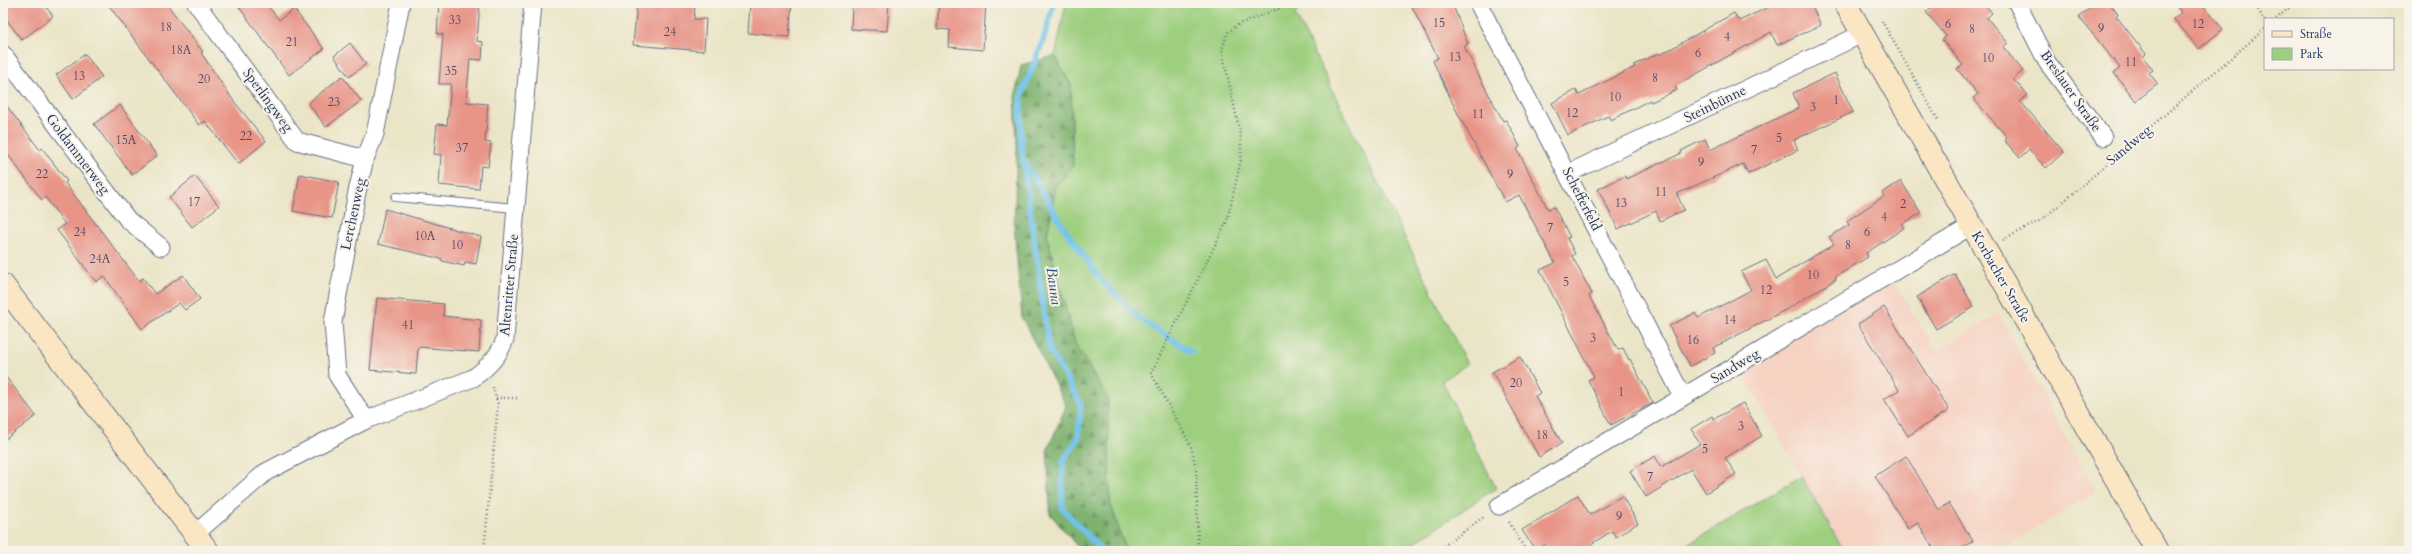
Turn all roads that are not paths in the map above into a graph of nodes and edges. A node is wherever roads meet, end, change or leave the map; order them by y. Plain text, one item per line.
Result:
1 (196, 3) edge
2 (401, 3) edge
3 (533, 3) edge
4 (1478, 3) edge
5 (1845, 3) edge
6 (2017, 3) edge
7 (1862, 34) junction
8 (3, 54) edge
9 (2103, 137) dead end
10 (365, 159) junction
11 (1569, 173) junction
12 (396, 197) dead end
13 (515, 208) junction
14 (1971, 226) junction
15 (161, 247) dead end
16 (3, 285) edge
17 (1684, 397) junction
18 (366, 420) junction
19 (1499, 506) road end
20 (195, 534) junction
21 (208, 551) edge
22 (2157, 551) edge

1 - 10 street, Sperlingweg
2 - 10 street, Lerchenweg
3 - 13 street, Altenritter Straße
4 - 11 street, Schefferfeld
5 - 7 street, Korbacher Straße
6 - 9 street, Breslauer Straße
7 - 11 street, Steinbünne
7 - 14 street, Korbacher Straße
8 - 15 street, Goldammerweg
10 - 18 street, Lerchenweg
11 - 17 street, Schefferfeld
12 - 13 lane
13 - 18 street, Altenritter Straße
14 - 17 street, Sandweg
14 - 22 street, Korbacher Straße
16 - 20 street
17 - 19 street, Sandweg
18 - 20 street, Altenritter Straße
20 - 21 street

